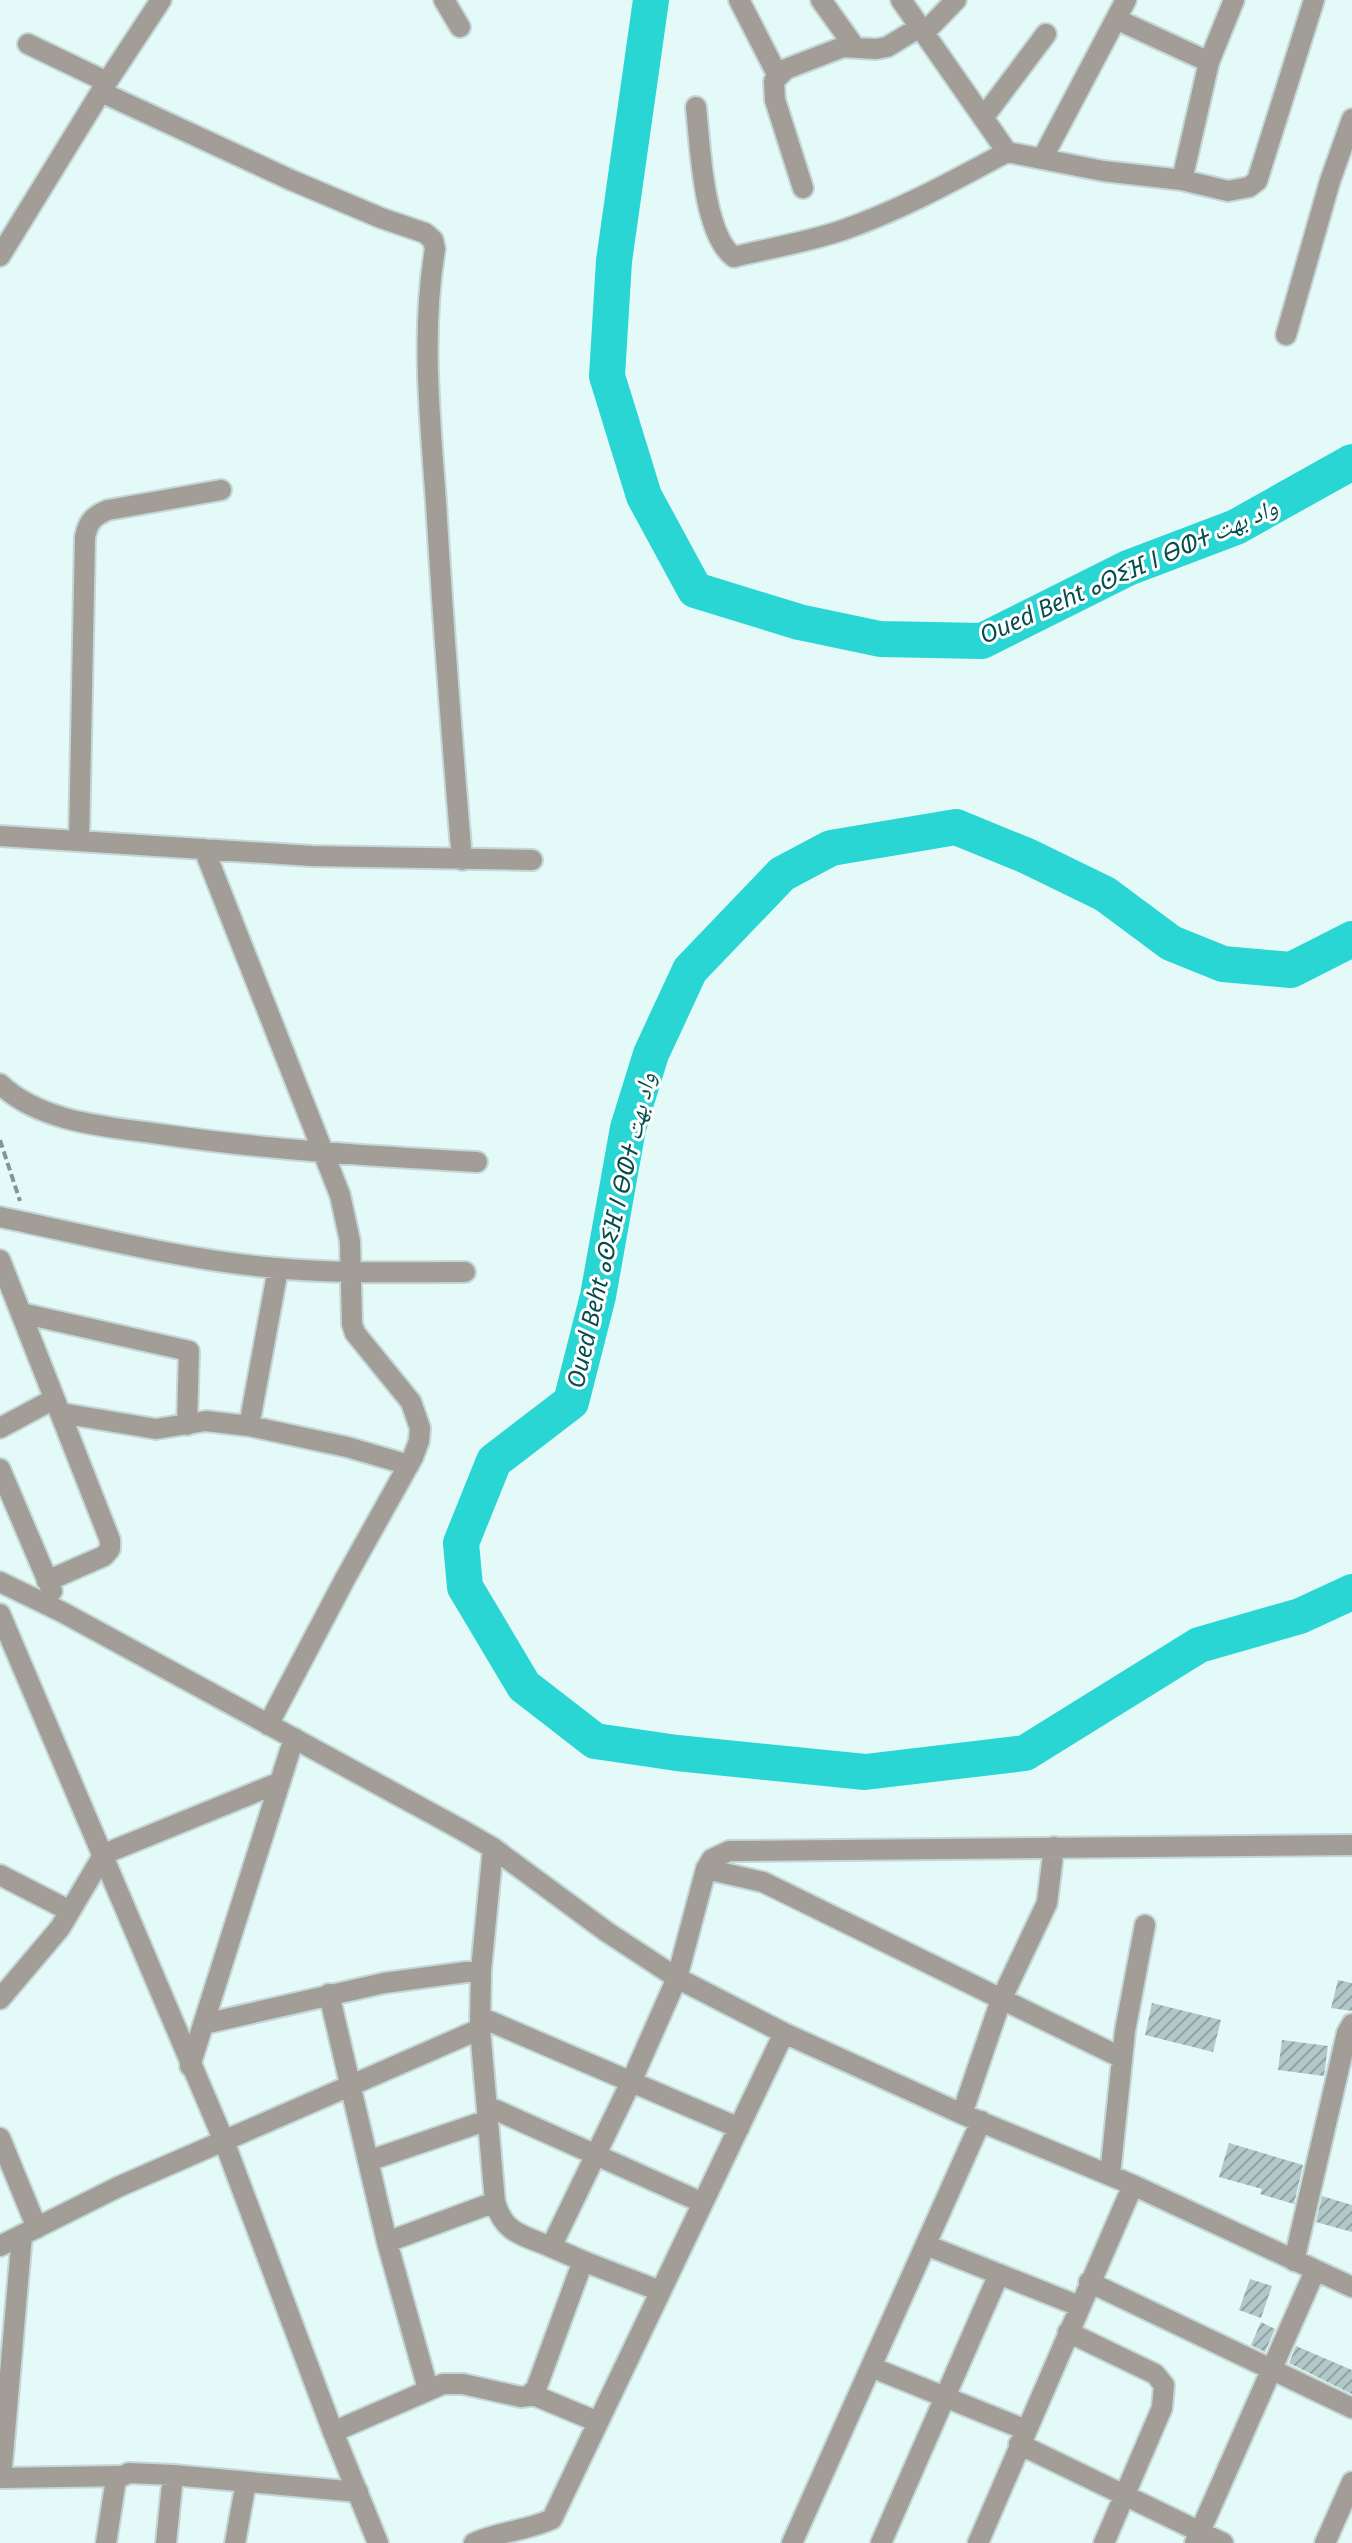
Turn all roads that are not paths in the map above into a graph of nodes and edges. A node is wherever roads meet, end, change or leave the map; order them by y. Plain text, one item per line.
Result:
1 (161, 0) edge
2 (444, 0) edge
3 (739, 0) edge
4 (821, 0) edge
5 (901, 0) edge
6 (956, 0) edge
7 (1126, 0) edge
8 (1234, 0) edge
9 (1314, 0) edge
10 (1116, 19) junction
11 (460, 27) dead end
12 (922, 30) junction
13 (1046, 34) dead end
14 (28, 44) dead end
15 (854, 46) junction
16 (1209, 62) junction
17 (778, 76) junction
18 (104, 87) junction
19 (696, 107) dead end
20 (983, 118) junction
21 (1352, 119) edge
22 (1007, 152) junction
23 (1042, 159) junction
24 (1182, 180) junction
25 (803, 188) dead end
26 (0, 256) edge
27 (1286, 335) dead end
28 (221, 490) dead end
29 (0, 836) edge
30 (79, 841) junction
31 (204, 849) junction
32 (462, 860) junction
33 (532, 860) dead end
34 (0, 1084) edge
35 (323, 1153) junction
36 (477, 1162) dead end
37 (0, 1217) edge
38 (0, 1260) edge
39 (278, 1269) junction
40 (350, 1271) junction
41 (465, 1272) dead end
42 (21, 1313) junction
43 (57, 1406) junction
44 (187, 1425) junction
45 (249, 1426) junction
46 (0, 1428) edge
47 (409, 1465) junction
48 (0, 1469) edge
49 (47, 1581) junction
50 (0, 1582) edge
51 (62, 1612) junction
52 (0, 1614) edge
53 (268, 1725) junction
54 (294, 1738) junction
55 (278, 1783) junction
56 (1352, 1845) edge
57 (1054, 1847) junction
58 (493, 1848) junction
59 (104, 1854) junction
60 (706, 1869) junction
61 (0, 1875) edge
62 (70, 1911) junction
63 (1145, 1925) dead end
64 (481, 1970) junction
65 (677, 1978) junction
66 (329, 1994) junction
67 (0, 1999) edge
68 (1001, 2000) junction
69 (480, 2023) junction
70 (204, 2024) junction
71 (1352, 2024) edge
72 (784, 2033) junction
73 (1122, 2058) junction
74 (190, 2066) junction
75 (632, 2080) junction
76 (350, 2086) junction
77 (488, 2113) junction
78 (972, 2118) junction
79 (739, 2128) junction
80 (0, 2138) edge
81 (224, 2141) junction
82 (596, 2155) junction
83 (368, 2161) junction
84 (1110, 2175) junction
85 (1133, 2185) junction
86 (495, 2202) junction
87 (703, 2203) junction
88 (30, 2231) junction
89 (387, 2242) junction
90 (926, 2245) junction
91 (0, 2246) edge
92 (551, 2247) junction
93 (583, 2261) junction
94 (1294, 2261) junction
95 (1315, 2271) junction
96 (999, 2274) junction
97 (1089, 2282) junction
98 (1352, 2287) edge
99 (660, 2291) junction
100 (1079, 2306) junction
101 (1068, 2332) junction
102 (871, 2367) junction
103 (1272, 2372) junction
104 (428, 2389) junction
105 (531, 2394) junction
106 (945, 2397) junction
107 (1352, 2408) edge
108 (598, 2422) junction
109 (333, 2432) junction
110 (1022, 2437) junction
111 (173, 2475) junction
112 (119, 2476) junction
113 (0, 2478) edge
114 (246, 2482) junction
115 (1352, 2482) edge
116 (358, 2492) junction
117 (1125, 2497) junction
118 (1198, 2538) edge
119 (106, 2543) edge
120 (166, 2543) edge
121 (235, 2543) edge
122 (378, 2543) edge
123 (474, 2543) edge
124 (793, 2543) edge
125 (881, 2543) edge
126 (978, 2543) edge
127 (1104, 2543) edge
128 (1223, 2543) edge
129 (1325, 2543) edge

1 - 18 street
2 - 11 street
3 - 17 street
4 - 15 street
5 - 12 street
6 - 12 street
7 - 10 street
8 - 16 street
9 - 24 street
10 - 16 street
10 - 23 street
12 - 15 street
12 - 20 street
13 - 20 street
14 - 18 street
15 - 17 street
16 - 24 street
17 - 25 street
18 - 26 street
18 - 32 street
19 - 22 street
20 - 22 street
21 - 27 street
22 - 23 street
23 - 24 street
28 - 30 street
29 - 30 street
30 - 31 street
31 - 32 street
31 - 35 street
32 - 33 street
34 - 35 street
35 - 36 street
35 - 40 street
37 - 39 street
38 - 42 street
39 - 40 street
39 - 45 street
40 - 41 street
40 - 47 street
42 - 43 street
42 - 44 street
43 - 44 street
43 - 46 street
43 - 49 street
44 - 45 street
45 - 47 street
47 - 53 street
48 - 49 street
49 - 51 street
50 - 51 street
51 - 53 street
52 - 59 street
53 - 54 street
54 - 55 street
54 - 58 street
55 - 59 street
55 - 70 street
56 - 57 street
57 - 60 street
57 - 68 street
58 - 64 street
58 - 65 street
59 - 62 street
59 - 74 street
60 - 65 street
60 - 68 street
61 - 62 street
62 - 67 street
63 - 73 street
64 - 66 street
64 - 69 street
65 - 72 street
65 - 75 street
66 - 70 street
66 - 76 street
68 - 73 street
68 - 78 street
69 - 75 street
69 - 76 street
69 - 77 street
70 - 74 street
71 - 94 street
72 - 78 street
72 - 79 street
73 - 84 street
74 - 81 street
75 - 79 street
75 - 82 street
76 - 81 street
76 - 83 street
77 - 82 street
77 - 83 street
77 - 86 street
78 - 84 street
78 - 90 street
79 - 87 street
80 - 88 street
81 - 88 street
81 - 109 street
82 - 87 street
82 - 92 street
83 - 89 street
84 - 85 street
85 - 94 street
85 - 97 street
86 - 89 street
86 - 92 street
87 - 99 street
88 - 91 street
88 - 113 street
89 - 104 street
90 - 96 street
90 - 102 street
92 - 93 street
93 - 99 street
93 - 105 street
94 - 95 street
95 - 98 street
95 - 103 street
96 - 100 street
96 - 106 street
97 - 100 street
97 - 103 street
99 - 108 street
100 - 101 street
101 - 110 street
101 - 117 street
102 - 106 street
102 - 124 street
103 - 107 street
103 - 118 street
104 - 105 street
104 - 109 street
105 - 108 street
106 - 110 street
106 - 125 street
108 - 123 street
109 - 116 street
110 - 117 street
110 - 126 street
111 - 112 street
111 - 114 street
111 - 120 street
112 - 113 street
112 - 119 street
114 - 116 street
114 - 121 street
115 - 129 street
116 - 122 street
117 - 118 street
117 - 127 street
118 - 128 street

